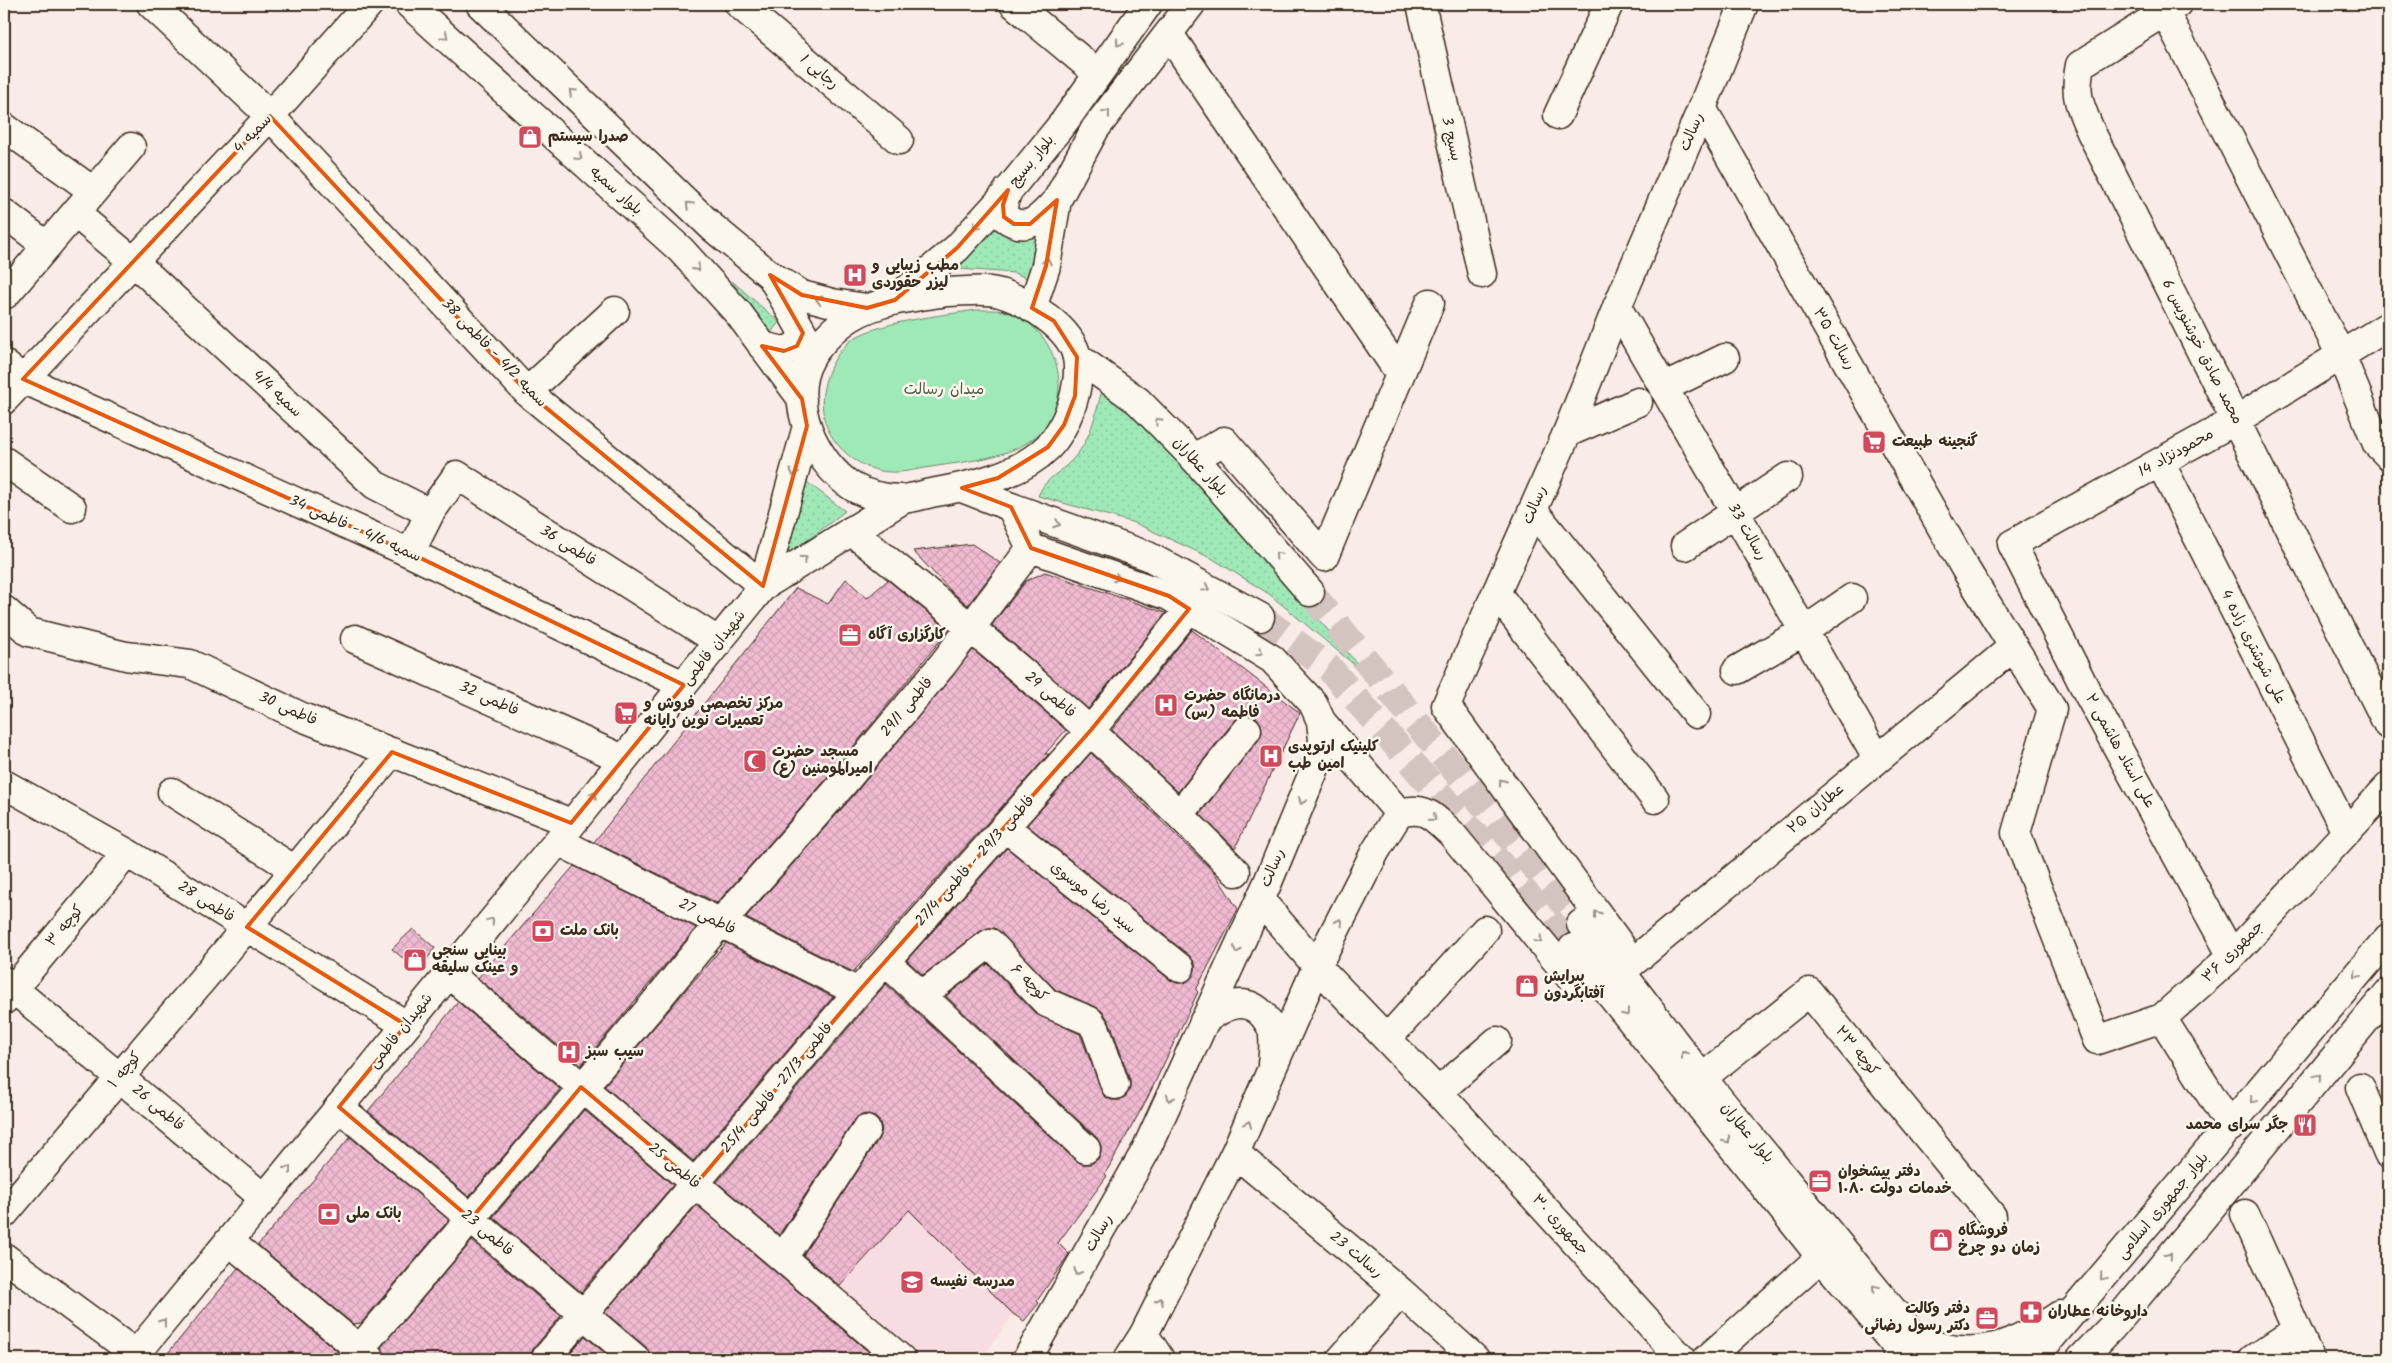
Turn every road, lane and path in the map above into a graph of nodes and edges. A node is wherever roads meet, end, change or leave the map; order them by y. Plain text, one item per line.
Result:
1 (151, 4) edge
2 (368, 4) edge
3 (409, 4) edge
4 (480, 4) edge
5 (739, 4) edge
6 (1014, 4) edge
7 (1148, 4) edge
8 (1191, 4) edge
9 (1421, 4) edge
10 (1744, 4) edge
11 (2170, 6) edge
12 (1599, 11) edge
13 (1169, 34) junction
14 (1097, 73) junction
15 (1702, 108) junction
16 (1558, 115) dead end
17 (270, 116) junction
18 (4, 126) edge
19 (899, 140) dead end
20 (131, 147) dead end
21 (1008, 190) junction
22 (93, 192) junction
23 (1057, 200) junction
24 (4, 213) edge
25 (74, 213) junction
26 (47, 246) junction
27 (134, 262) junction
28 (1482, 274) dead end
29 (770, 275) junction
30 (6, 294) dead end
31 (895, 300) junction
32 (1430, 303) dead end
33 (1617, 307) junction
34 (867, 308) junction
35 (1032, 308) junction
36 (615, 312) dead end
37 (2388, 326) edge
38 (762, 346) junction
39 (2341, 355) junction
40 (1077, 357) junction
41 (1725, 358) dead end
42 (13, 372) edge
43 (1400, 374) junction
44 (1664, 388) junction
45 (527, 392) junction
46 (802, 399) junction
47 (4, 400) edge
48 (1638, 402) dead end
49 (2236, 420) junction
50 (807, 426) junction
51 (1567, 433) junction
52 (2388, 454) edge
53 (1194, 458) junction
54 (4, 461) edge
55 (2160, 462) junction
56 (1788, 477) dead end
57 (962, 488) junction
58 (902, 499) junction
59 (72, 508) dead end
60 (1010, 508) junction
61 (1533, 510) junction
62 (1735, 511) junction
63 (430, 513) junction
64 (851, 531) junction
65 (2012, 544) joint
66 (1685, 546) dead end
67 (1031, 548) junction
68 (410, 554) junction
69 (763, 586) junction
70 (1310, 592) tunnel mouth
71 (1497, 594) junction
72 (1852, 598) dead end
73 (1189, 609) junction
74 (4, 610) edge
75 (1260, 617) tunnel mouth
76 (973, 628) junction
77 (1804, 631) junction
78 (355, 639) dead end
79 (718, 643) junction
80 (2013, 647) junction
81 (1737, 670) dead end
82 (682, 687) junction
83 (2088, 692) junction
84 (2052, 709) junction
85 (1696, 714) dead end
86 (1321, 721) junction
87 (2388, 726) edge
88 (1091, 730) junction
89 (1247, 730) dead end
90 (392, 752) junction
91 (1877, 758) junction
92 (623, 759) junction
93 (4, 784) edge
94 (2388, 787) edge
95 (172, 792) dead end
96 (1655, 799) dead end
97 (1399, 813) junction
98 (1180, 814) junction
99 (1005, 828) junction
100 (564, 832) junction
101 (2346, 832) junction
102 (127, 853) junction
103 (295, 870) junction
104 (1236, 872) dead end
105 (1260, 900) junction
106 (720, 923) junction
107 (247, 927) junction
108 (1485, 930) dead end
109 (1577, 936) tunnel mouth
110 (2388, 938) edge
111 (2232, 956) junction
112 (886, 962) junction
113 (1317, 966) junction
114 (1180, 968) dead end
115 (448, 973) junction
116 (1611, 976) junction
117 (7, 990) edge
118 (858, 992) junction
119 (2388, 993) edge
120 (922, 995) junction
121 (2162, 1018) junction
122 (1204, 1021) junction
123 (406, 1025) junction
124 (1387, 1039) junction
125 (1497, 1041) dead end
126 (1272, 1068) junction
127 (120, 1076) junction
128 (1702, 1078) junction
129 (1115, 1085) dead end
130 (581, 1087) junction
131 (2360, 1087) dead end
132 (1438, 1092) junction
133 (338, 1107) junction
134 (2231, 1127) junction
135 (866, 1130) dead end
136 (1086, 1149) dead end
137 (1235, 1153) junction
138 (2388, 1154) edge
139 (696, 1184) junction
140 (264, 1198) junction
141 (4, 1214) edge
142 (2245, 1214) dead end
143 (1992, 1216) dead end
144 (471, 1219) junction
145 (229, 1241) junction
146 (4, 1257) edge
147 (783, 1258) junction
148 (1821, 1258) junction
149 (1401, 1292) junction
150 (2083, 1301) junction
151 (584, 1315) junction
152 (2112, 1327) junction
153 (2297, 1330) junction
154 (1144, 1334) junction
155 (1904, 1353) edge
156 (361, 1356) edge
157 (134, 1357) edge
158 (545, 1359) edge
159 (636, 1359) edge
160 (901, 1359) edge
161 (1027, 1359) edge
162 (1128, 1359) edge
163 (1160, 1359) edge
164 (1341, 1359) edge
165 (1475, 1359) edge
166 (1682, 1359) edge
167 (1707, 1359) edge
168 (1937, 1359) edge
169 (2034, 1359) edge
170 (2081, 1359) edge
171 (2096, 1359) edge
172 (2253, 1359) edge
173 (2310, 1359) edge

1 - 17 street, سمیه 4/2 - فاطمی 38
2 - 17 street, سمیه 4
3 -> 38 street, بلوار سمیه
29 -> 4 street
5 - 19 street, رجایی 1
6 - 14 street
7 -> 14 street, بلوار بسیج
8 - 13 street
9 - 28 street, بسیج 3
10 - 15 street, رسالت
11 - 39 street
11 - 49 street, محمد صادق خوشنویس 6
12 - 16 street
23 -> 13 street
13 - 43 street
14 - 21 street, بلوار بسیج
15 - 33 street, رسالت
15 - 80 street, رسالت ۳۵
17 - 27 street, سمیه 4
17 - 45 street, سمیه 4/2 - فاطمی 38
18 - 22 street
20 - 22 street
21 - 23 street
21 -> 31 street, بلوار بسیج
22 - 25 street
35 -> 23 street
24 - 26 street
25 - 26 street
25 - 27 street, سمیه 4/4
26 - 30 street
27 - 42 street, سمیه 4
27 - 63 street, سمیه 4/4
34 -> 29 street
29 - 38 street
31 - 34 street
31 - 35 street
32 - 43 street
33 - 44 street, رسالت 33
33 - 51 street, رسالت
34 - 46 street
35 - 40 street
36 - 45 street
37 - 39 street, محمودنژاد 14
38 - 46 street, بلوار سمیه
39 - 49 street, محمودنژاد 14
39 - 52 street
53 -> 40 street, بلوار عطاران
40 - 57 street
41 - 44 street
42 - 47 street, سمیه 4
42 - 68 street, سمیه 4/6 - فاطمی 34
43 - 53 street
44 - 62 street, رسالت 33
45 - 69 street, سمیه 4/2 - فاطمی 38
46 - 50 street
48 - 51 street
49 - 55 street, محمودنژاد 14
49 - 87 street, محمد صادق خوشنویس 6
50 - 58 street
50 -> 69 street
51 - 61 street, رسالت
70 -> 53 street, بلوار عطاران
54 - 59 street
55 - 65 street, محمودنژاد 14
55 - 101 street, علی شوشتری زاده 4
56 - 62 street
57 - 58 street
57 - 60 street
58 - 64 street
60 - 67 street
60 -> 75 street
61 - 71 street, رسالت
61 - 85 street
62 - 66 street
62 - 77 street, رسالت 33
63 - 68 street
63 - 79 street, فاطمی 36
69 -> 64 street
64 - 76 street, فاطمی 29
65 - 83 street, علی استاد هاشمی ۲
67 -> 73 street, رسالت
67 - 76 street, فاطمی 29/1
68 - 82 street, سمیه 4/6 - فاطمی 34
69 - 79 street, شهیدان فاطمی
71 - 96 street
116 -> 71 street, رسالت
72 - 77 street
73 -> 86 street, رسالت
73 - 88 street, فاطمی 29/3 - فاطمی 27/4
74 - 90 street, فاطمی 30
76 - 88 street, فاطمی 29
76 - 106 street, فاطمی 29/1
77 - 81 street
77 - 91 street, رسالت 33
78 - 92 street, فاطمی 32
79 - 82 street, شهیدان فاطمی
80 - 84 street, رسالت ۳۵
80 - 91 street, عطاران ۲۵
82 - 92 street, شهیدان فاطمی
83 - 84 street
83 - 111 street, علی استاد هاشمی ۲
84 - 121 street
86 - 97 street
86 -> 105 street, رسالت
88 - 98 street, فاطمی 29
88 - 99 street, فاطمی 29/3 - فاطمی 27/4
89 - 98 street
90 - 100 street, فاطمی 30
90 - 103 street, کوچه ۱
91 - 116 street, عطاران ۲۵
100 -> 92 street, شهیدان فاطمی
93 - 102 street, فاطمی 28
94 - 101 street, جمهوری ۳۶
95 - 103 street
113 -> 97 street
97 -> 116 street
98 - 104 street, فاطمی 29
99 - 112 street, فاطمی 29/3 - فاطمی 27/4
99 - 114 street, سید رضا موسوی
100 - 106 street, فاطمی 27
115 -> 100 street, شهیدان فاطمی
101 - 111 street, جمهوری ۳۶
102 - 107 street, فاطمی 28
102 - 117 street, کوچه ۳
103 - 107 street, کوچه ۱
105 - 113 street, جمهوری ۳۰
105 -> 122 street, رسالت
106 - 118 street, فاطمی 27
106 - 130 street, فاطمی 29/1
107 - 123 street, فاطمی 28
107 - 127 street, کوچه ۱
108 - 124 street
109 - 116 street, بلوار عطاران
110 -> 134 street, بلوار جمهوری اسلامی
111 - 121 street, جمهوری ۳۶
112 - 118 street, فاطمی 29/3 - فاطمی 27/4
112 - 120 street
113 - 124 street, جمهوری ۳۰
113 - 126 street
115 - 123 street, شهیدان فاطمی
115 - 130 street, فاطمی 25
128 -> 116 street, بلوار عطاران
116 -> 148 street, بلوار عطاران
117 - 127 street, فاطمی 26
118 - 139 street, فاطمی 27/3- فاطمی 25/4
152 -> 119 street
120 - 129 street, کوچه ۶
120 - 136 street
121 - 134 street
122 - 126 street
122 -> 161 street, رسالت
123 - 133 street, شهیدان فاطمی
124 - 132 street, جمهوری ۳۰
125 - 132 street
137 -> 126 street
127 - 140 street, فاطمی 26
127 - 141 street, کوچه ۱
128 - 143 street, کوچه ۲۳
155 -> 128 street, بلوار عطاران
130 - 139 street, فاطمی 25
130 - 144 street, فاطمی 29/1
131 - 138 street
132 - 166 street, جمهوری ۳۰
140 -> 133 street, شهیدان فاطمی
133 - 144 street, فاطمی 23
134 -> 150 street, بلوار جمهوری اسلامی
135 - 147 street
137 - 149 street, رسالت 23
154 -> 137 street
139 - 147 street, فاطمی 25
139 - 151 street, فاطمی 27/3- فاطمی 25/4
140 - 145 street, شهیدان فاطمی
142 - 153 street
144 - 151 street, فاطمی 23
144 - 156 street, فاطمی 29/1
145 - 156 street
157 -> 145 street, شهیدان فاطمی
146 - 157 street
147 - 160 street, فاطمی 25
148 - 155 street, بلوار عطاران
148 - 167 street
149 - 164 street
149 - 165 street, رسالت 23
150 - 155 street
150 - 169 street, بلوار جمهوری اسلامی
151 - 158 street, فاطمی 27/3- فاطمی 25/4
151 - 159 street, فاطمی 23
152 - 170 street
152 - 171 street
153 - 172 street
153 - 173 street
154 - 162 street
154 - 163 street
155 - 168 street

